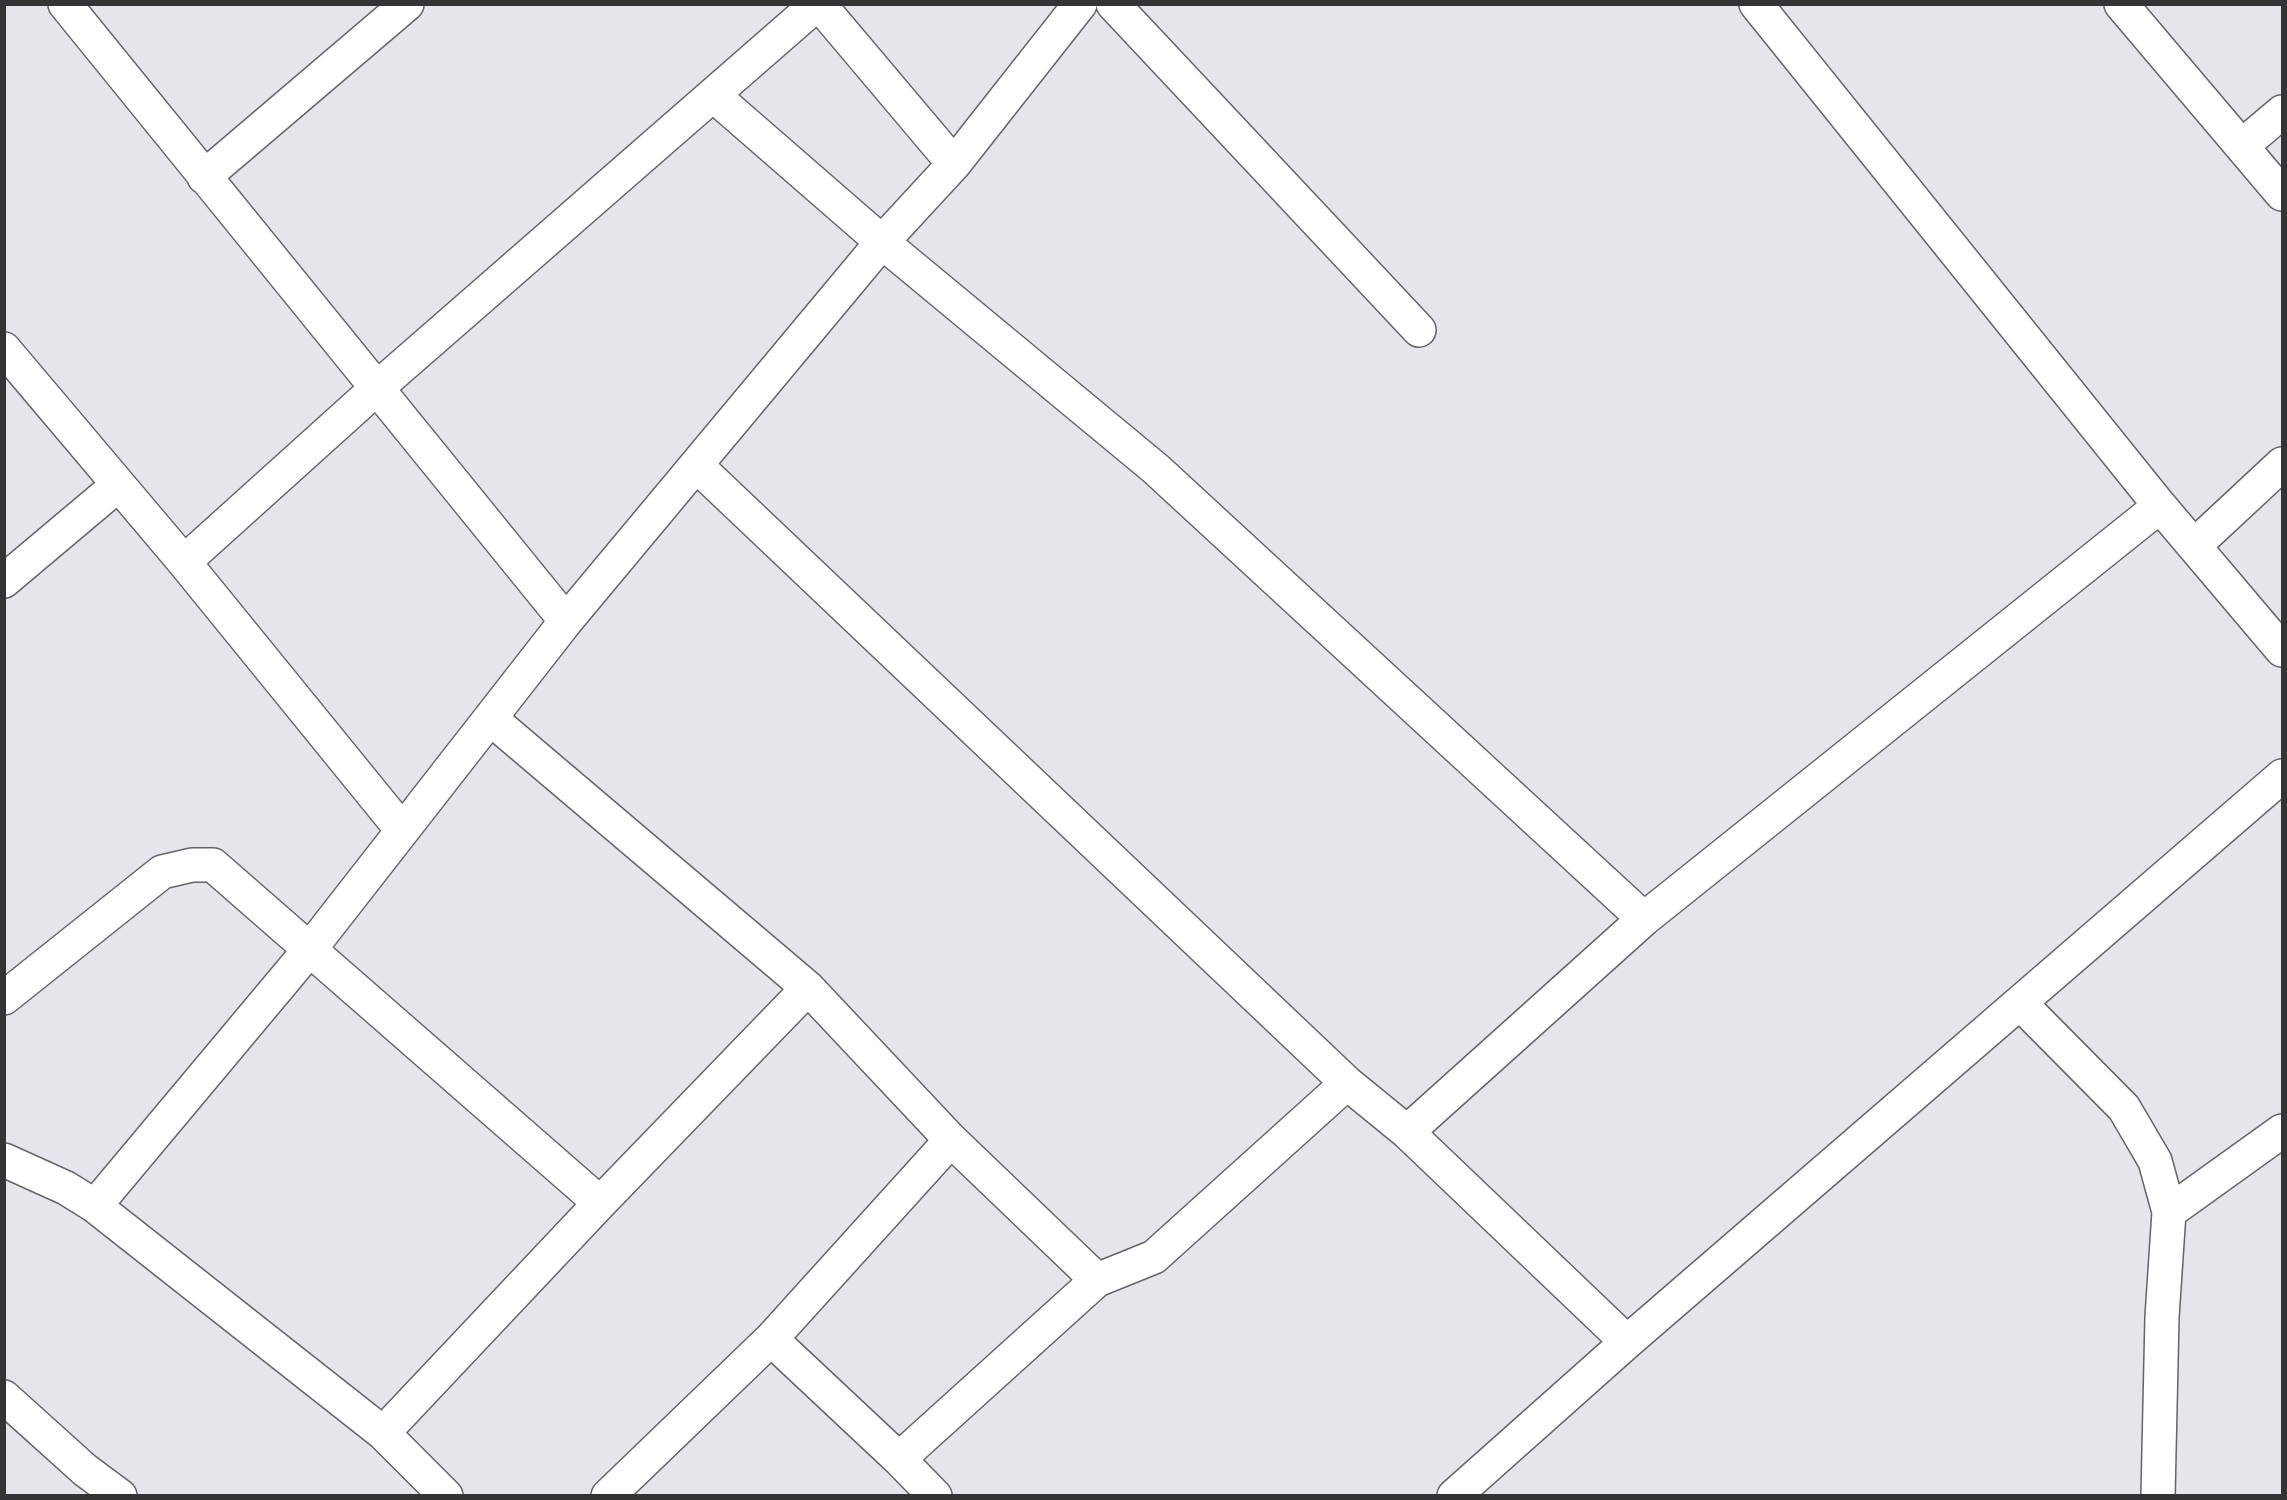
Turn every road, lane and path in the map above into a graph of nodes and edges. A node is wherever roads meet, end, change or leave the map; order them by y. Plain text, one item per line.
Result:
1 (65, 4) edge
2 (407, 4) edge
3 (818, 4) edge
4 (1080, 4) edge
5 (1113, 4) edge
6 (1756, 4) edge
7 (2121, 4) edge
8 (713, 95) junction
9 (2283, 112) edge
10 (2243, 145) junction
11 (954, 165) junction
12 (204, 177) junction
13 (2283, 194) edge
14 (882, 242) junction
15 (1419, 330) dead end
16 (4, 349) edge
17 (377, 388) junction
18 (2283, 464) edge
19 (697, 466) junction
20 (118, 485) junction
21 (2160, 506) junction
22 (2194, 546) junction
23 (184, 562) junction
24 (4, 581) edge
25 (566, 621) junction
26 (2283, 650) edge
27 (491, 719) junction
28 (2283, 776) edge
29 (402, 830) junction
30 (1644, 919) junction
31 (310, 949) junction
32 (808, 988) junction
33 (4, 998) edge
34 (2020, 1004) junction
35 (1347, 1083) junction
36 (2283, 1131) edge
37 (1407, 1132) junction
38 (951, 1140) junction
39 (4, 1160) edge
40 (600, 1203) junction
41 (95, 1206) junction
42 (2169, 1212) junction
43 (1097, 1280) junction
44 (771, 1339) junction
45 (1627, 1342) junction
46 (4, 1397) edge
47 (383, 1433) junction
48 (899, 1459) junction
49 (120, 1496) edge
50 (446, 1496) edge
51 (608, 1496) edge
52 (935, 1496) edge
53 (1454, 1496) edge
54 (2158, 1496) edge

1 - 12 street
2 - 12 street
3 - 8 street
3 - 11 street
4 - 11 street
5 - 15 street
6 - 21 street
7 - 10 street
8 - 14 street
8 - 17 street
9 - 10 street
10 - 13 street
11 - 14 street
12 - 17 street
14 - 19 street
14 - 30 street
16 - 20 street
17 - 23 street
17 - 25 street
18 - 22 street
19 - 25 street
19 - 35 street
20 - 23 street
20 - 24 street
21 - 22 street
21 - 30 street
22 - 26 street
23 - 29 street
25 - 27 street
27 - 29 street
27 - 32 street
28 - 34 street
29 - 31 street
30 - 37 street
31 - 33 street
31 - 40 street
31 - 41 street
32 - 38 street
32 - 40 street
34 - 42 street
34 - 45 street
35 - 37 street
35 - 43 street
36 - 42 street
37 - 45 street
38 - 43 street
38 - 44 street
39 - 41 street
40 - 47 street
41 - 47 street
42 - 54 street
43 - 48 street
44 - 48 street
44 - 51 street
45 - 53 street
46 - 49 street
47 - 50 street
48 - 52 street

